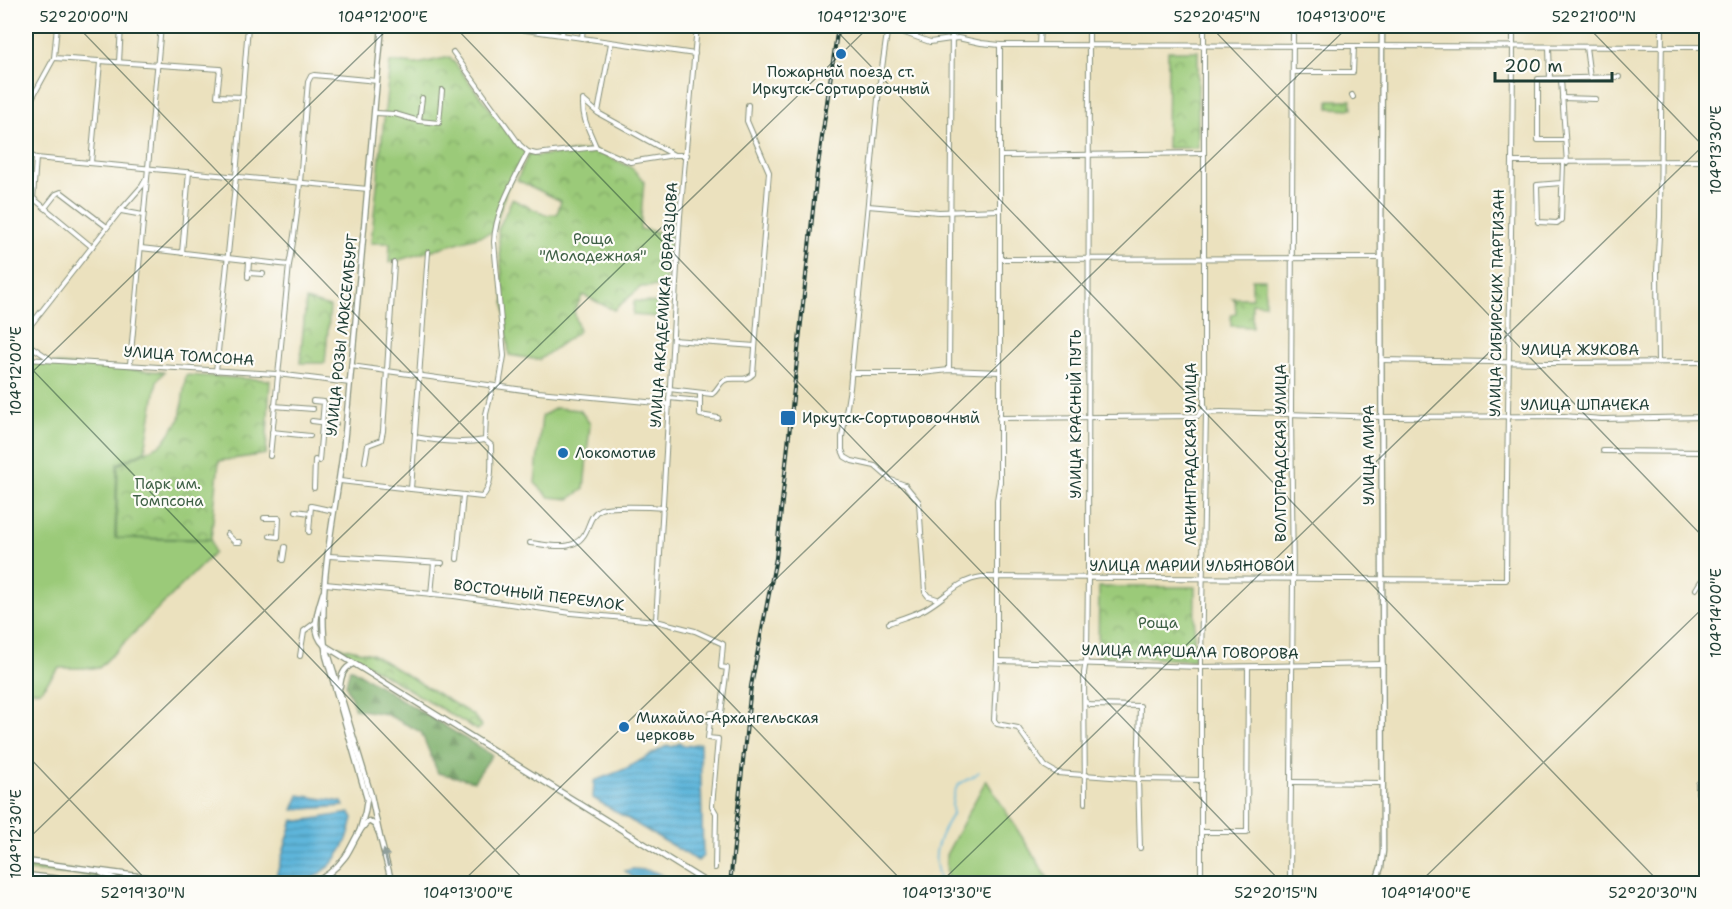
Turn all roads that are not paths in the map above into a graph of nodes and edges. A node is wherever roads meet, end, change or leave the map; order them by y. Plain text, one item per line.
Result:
1 (57, 26) edge
2 (121, 26) edge
3 (161, 26) edge
4 (248, 26) edge
5 (382, 26) edge
6 (497, 26) edge
7 (563, 26) edge
8 (583, 26) edge
9 (697, 26) edge
10 (888, 26) edge
11 (952, 26) edge
12 (1040, 26) edge
13 (1089, 26) edge
14 (1204, 26) edge
15 (1293, 26) edge
16 (1382, 26) edge
17 (1513, 26) edge
18 (1662, 26) edge
19 (562, 35) junction
20 (582, 38) junction
21 (952, 39) junction
22 (611, 42) junction
23 (1000, 45) junction
24 (1039, 45) junction
25 (1089, 45) junction
26 (1205, 46) junction
27 (1294, 46) junction
28 (1354, 46) junction
29 (1382, 46) junction
30 (1549, 46) junction
31 (1661, 46) junction
32 (1513, 47) junction
33 (1586, 47) junction
34 (1707, 47) edge
35 (453, 52) dead end
36 (695, 54) junction
37 (54, 58) junction
38 (100, 62) junction
39 (118, 63) junction
40 (158, 64) junction
41 (1294, 72) junction
42 (1619, 77) dead end
43 (1590, 78) junction
44 (1550, 79) junction
45 (1561, 80) junction
46 (377, 81) junction
47 (442, 90) dead end
48 (243, 98) junction
49 (422, 98) dead end
50 (1562, 98) junction
51 (1596, 99) dead end
52 (748, 105) dead end
53 (26, 109) edge
54 (375, 113) junction
55 (598, 113) junction
56 (419, 121) junction
57 (1565, 140) junction
58 (596, 147) junction
59 (528, 152) junction
60 (26, 153) edge
61 (1204, 153) junction
62 (674, 154) junction
63 (1088, 154) junction
64 (687, 155) junction
65 (1001, 156) junction
66 (36, 158) junction
67 (1661, 161) junction
68 (1707, 161) edge
69 (1512, 162) junction
70 (91, 163) junction
71 (1565, 163) junction
72 (148, 169) junction
73 (189, 172) junction
74 (147, 175) junction
75 (236, 176) junction
76 (300, 182) junction
77 (1561, 183) junction
78 (368, 189) junction
79 (33, 198) junction
80 (868, 206) junction
81 (26, 208) edge
82 (45, 208) junction
83 (951, 210) junction
84 (1000, 210) junction
85 (120, 211) junction
86 (143, 215) junction
87 (107, 227) junction
88 (92, 247) junction
89 (141, 248) junction
90 (428, 252) dead end
91 (182, 253) junction
92 (227, 258) junction
93 (1088, 258) junction
94 (1381, 258) junction
95 (1204, 259) junction
96 (1292, 259) junction
97 (1000, 260) junction
98 (249, 261) junction
99 (394, 263) dead end
100 (289, 265) junction
101 (263, 274) dead end
102 (26, 331) edge
103 (672, 340) junction
104 (26, 343) edge
105 (755, 346) junction
106 (26, 358) edge
107 (50, 359) junction
108 (1381, 360) junction
109 (1509, 362) junction
110 (1658, 362) junction
111 (1707, 362) edge
112 (130, 364) junction
113 (351, 366) junction
114 (387, 370) junction
115 (950, 370) junction
116 (216, 371) junction
117 (1000, 372) junction
118 (851, 373) junction
119 (277, 374) junction
120 (420, 375) junction
121 (350, 383) junction
122 (493, 386) junction
123 (499, 386) junction
124 (669, 389) junction
125 (700, 393) junction
126 (313, 401) dead end
127 (669, 401) junction
128 (700, 401) junction
129 (274, 406) junction
130 (313, 409) dead end
131 (1206, 413) junction
132 (1291, 413) junction
133 (1088, 416) junction
134 (1198, 416) junction
135 (1381, 417) junction
136 (1507, 417) junction
137 (1707, 417) edge
138 (718, 418) dead end
139 (999, 418) junction
140 (312, 421) dead end
141 (1205, 421) junction
142 (322, 422) junction
143 (336, 424) dead end
144 (272, 432) junction
145 (310, 436) dead end
146 (415, 437) junction
147 (485, 440) junction
148 (1603, 450) dead end
149 (1707, 452) edge
150 (270, 456) dead end
151 (365, 462) dead end
152 (340, 481) junction
153 (314, 488) dead end
154 (411, 489) junction
155 (463, 495) junction
156 (664, 508) junction
157 (296, 511) dead end
158 (335, 511) junction
159 (310, 513) junction
160 (264, 518) dead end
161 (309, 532) dead end
162 (227, 534) dead end
163 (270, 536) dead end
164 (240, 542) dead end
165 (530, 543) dead end
166 (285, 547) dead end
167 (329, 556) junction
168 (457, 559) dead end
169 (283, 560) dead end
170 (434, 563) junction
171 (442, 563) dead end
172 (998, 577) junction
173 (1088, 578) junction
174 (1203, 578) junction
175 (1707, 578) edge
176 (1293, 579) junction
177 (1382, 579) junction
178 (1506, 580) joint
179 (325, 584) junction
180 (1696, 590) dead end
181 (431, 594) junction
182 (937, 599) junction
183 (656, 621) junction
184 (316, 622) junction
185 (889, 623) dead end
186 (324, 645) junction
187 (300, 656) dead end
188 (997, 662) junction
189 (1087, 663) junction
190 (353, 664) junction
191 (1384, 664) junction
192 (1201, 667) junction
193 (1248, 667) junction
194 (1292, 667) junction
195 (340, 687) junction
196 (1084, 701) junction
197 (345, 717) junction
198 (1707, 774) edge
199 (1084, 775) junction
200 (1138, 779) junction
201 (364, 780) junction
202 (1202, 780) junction
203 (1292, 782) junction
204 (1383, 783) junction
205 (1084, 803) dead end
206 (1707, 813) edge
207 (1202, 832) junction
208 (359, 833) junction
209 (378, 833) junction
210 (1140, 849) dead end
211 (26, 861) edge
212 (87, 868) junction
213 (715, 868) dead end
214 (26, 875) edge
215 (1290, 881) dead end
216 (105, 884) edge
217 (129, 884) edge
218 (197, 884) edge
219 (310, 884) edge
220 (392, 884) edge
221 (709, 884) edge
222 (1201, 884) edge
223 (1375, 884) edge

1 - 37 street
2 - 39 street
3 - 40 street
4 - 48 street
5 - 46 main road, УЛИЦА РОЗЫ ЛЮКСЕМБУРГ
6 - 19 street
7 - 19 street
8 - 20 street
9 - 36 street, УЛИЦА АКАДЕМИКА ОБРАЗЦОВА
10 - 21 street
10 - 80 street
11 - 21 street
12 - 24 street
13 - 25 street, УЛИЦА КРАСНЫЙ ПУТЬ
14 - 26 street, ЛЕНИНГРАДСКАЯ УЛИЦА
15 - 27 street, ВОЛГОГРАДСКАЯ УЛИЦА
16 - 29 main road, УЛИЦА МИРА
17 - 32 street, УЛИЦА СИБИРСКИХ ПАРТИЗАН
18 - 31 street
19 - 20 street
20 - 22 street
21 - 23 street
21 - 83 street
22 - 36 street
22 - 55 street
23 - 24 street
23 - 65 street
24 - 25 street
25 - 26 street
25 - 63 street, УЛИЦА КРАСНЫЙ ПУТЬ
26 - 27 street
26 - 61 street, ЛЕНИНГРАДСКАЯ УЛИЦА
27 - 28 street
27 - 41 street, ВОЛГОГРАДСКАЯ УЛИЦА
28 - 29 street
28 - 41 street
29 - 32 street
29 - 94 main road, УЛИЦА МИРА
30 - 32 street
30 - 33 street
30 - 44 street
31 - 33 street
31 - 34 street
31 - 67 street
32 - 69 street, УЛИЦА СИБИРСКИХ ПАРТИЗАН
33 - 43 street
35 - 59 street
36 - 64 street, УЛИЦА АКАДЕМИКА ОБРАЗЦОВА
37 - 38 street
37 - 53 street
38 - 39 street
38 - 70 street
39 - 40 street
40 - 48 street
40 - 72 street
41 - 96 street, ВОЛГОГРАДСКАЯ УЛИЦА
42 - 43 street
43 - 45 street
44 - 45 street
44 - 57 street
45 - 50 street
46 - 54 main road, УЛИЦА РОЗЫ ЛЮКСЕМБУРГ
46 - 76 street
47 - 56 street
48 - 75 street
49 - 56 street
50 - 51 street
50 - 57 street
52 - 105 street
54 - 56 street
54 - 78 main road, УЛИЦА РОЗЫ ЛЮКСЕМБУРГ
55 - 58 street
55 - 62 street
57 - 71 street
58 - 59 street
58 - 62 street
59 - 123 street
60 - 66 street
61 - 63 street
61 - 95 street, ЛЕНИНГРАДСКАЯ УЛИЦА
62 - 64 street
63 - 65 street
63 - 93 street, УЛИЦА КРАСНЫЙ ПУТЬ
64 - 103 street, УЛИЦА АКАДЕМИКА ОБРАЗЦОВА
65 - 84 street
66 - 70 street
66 - 79 street
67 - 68 street
67 - 71 street
67 - 110 street
69 - 71 street
69 - 109 street, УЛИЦА СИБИРСКИХ ПАРТИЗАН
70 - 72 street
71 - 77 street
72 - 73 street
72 - 74 street
73 - 75 street
73 - 91 street
74 - 85 street
74 - 86 street
75 - 76 street
75 - 92 street
76 - 78 street
76 - 100 street
77 - 77 street
78 - 113 main road, УЛИЦА РОЗЫ ЛЮКСЕМБУРГ
79 - 81 street
79 - 82 street
80 - 83 street
80 - 118 street
82 - 87 street
82 - 88 street
83 - 84 street
83 - 115 street
84 - 97 street
85 - 86 street
85 - 87 street
86 - 89 street
87 - 88 street
88 - 102 street
89 - 91 street
89 - 112 street
90 - 120 street
91 - 92 street
92 - 98 street
92 - 116 street
93 - 95 street
93 - 97 street
93 - 133 street, УЛИЦА КРАСНЫЙ ПУТЬ
94 - 96 street
94 - 108 main road, УЛИЦА МИРА
95 - 96 street
95 - 131 street, ЛЕНИНГРАДСКАЯ УЛИЦА
96 - 132 street, ВОЛГОГРАДСКАЯ УЛИЦА
97 - 117 street
98 - 100 street
98 - 101 street
99 - 114 street
100 - 119 street
103 - 105 street
103 - 124 street, УЛИЦА АКАДЕМИКА ОБРАЗЦОВА
104 - 107 street
105 - 125 street
106 - 107 street, УЛИЦА ТОМСОНА
107 - 112 street, УЛИЦА ТОМСОНА
108 - 109 street, УЛИЦА ЖУКОВА
108 - 135 main road, УЛИЦА МИРА
109 - 110 street, УЛИЦА ЖУКОВА
109 - 136 street, УЛИЦА СИБИРСКИХ ПАРТИЗАН
110 - 111 street, УЛИЦА ЖУКОВА
112 - 116 street, УЛИЦА ТОМСОНА
113 - 114 street
113 - 121 main road, УЛИЦА РОЗЫ ЛЮКСЕМБУРГ
114 - 120 street
114 - 151 street
115 - 117 street
115 - 118 street
116 - 119 street, УЛИЦА ТОМСОНА
117 - 139 street
118 - 182 street
119 - 121 street, УЛИЦА ТОМСОНА
119 - 129 street
120 - 122 street
120 - 146 street
121 - 152 main road, УЛИЦА РОЗЫ ЛЮКСЕМБУРГ
122 - 123 street
122 - 147 street
123 - 127 street
124 - 125 street
124 - 127 street, УЛИЦА АКАДЕМИКА ОБРАЗЦОВА
125 - 128 street
126 - 142 street
127 - 128 street
127 - 156 street, УЛИЦА АКАДЕМИКА ОБРАЗЦОВА
128 - 138 street
129 - 130 street
129 - 144 street
131 - 132 street, УЛИЦА ШПАЧЕКА
131 - 134 street, УЛИЦА ШПАЧЕКА
131 - 141 street, ЛЕНИНГРАДСКАЯ УЛИЦА
132 - 135 street, УЛИЦА ШПАЧЕКА
132 - 176 street, ВОЛГОГРАДСКАЯ УЛИЦА
133 - 134 street, УЛИЦА ШПАЧЕКА
133 - 139 street, УЛИЦА ШПАЧЕКА
133 - 173 street, УЛИЦА КРАСНЫЙ ПУТЬ
134 - 141 street
135 - 136 street, УЛИЦА ШПАЧЕКА
135 - 177 main road, УЛИЦА МИРА
136 - 137 street, УЛИЦА ШПАЧЕКА
136 - 178 street, УЛИЦА СИБИРСКИХ ПАРТИЗАН
139 - 172 street
140 - 142 street
141 - 174 street, ЛЕНИНГРАДСКАЯ УЛИЦА
142 - 143 street
142 - 153 street
144 - 145 street
144 - 150 street
146 - 147 street
146 - 154 street
147 - 155 street
148 - 149 street
152 - 154 street
152 - 158 main road, УЛИЦА РОЗЫ ЛЮКСЕМБУРГ
154 - 155 street
155 - 168 street
156 - 165 street
156 - 183 street, УЛИЦА АКАДЕМИКА ОБРАЗЦОВА
157 - 159 street
158 - 159 street
158 - 167 main road, УЛИЦА РОЗЫ ЛЮКСЕМБУРГ
159 - 161 street
160 - 163 street
162 - 164 street
166 - 169 street
167 - 170 street
167 - 179 main road, УЛИЦА РОЗЫ ЛЮКСЕМБУРГ
170 - 171 street
170 - 181 street
172 - 173 street, УЛИЦА МАРИИ УЛЬЯНОВОЙ
172 - 182 street, УЛИЦА МАРИИ УЛЬЯНОВОЙ
172 - 188 street
173 - 174 street, УЛИЦА МАРИИ УЛЬЯНОВОЙ
173 - 189 street, УЛИЦА КРАСНЫЙ ПУТЬ
174 - 176 street, УЛИЦА МАРИИ УЛЬЯНОВОЙ
174 - 192 street, ЛЕНИНГРАДСКАЯ УЛИЦА
175 - 180 street
176 - 177 street, УЛИЦА МАРИИ УЛЬЯНОВОЙ
176 - 194 street, ВОЛГОГРАДСКАЯ УЛИЦА
177 - 178 street, УЛИЦА МАРИИ УЛЬЯНОВОЙ
177 - 191 main road, УЛИЦА МИРА
179 - 181 street, ВОСТОЧНЫЙ ПЕРЕУЛОК
179 - 184 main road
179 - 186 main road, УЛИЦА РОЗЫ ЛЮКСЕМБУРГ
181 - 183 street, ВОСТОЧНЫЙ ПЕРЕУЛОК
182 - 185 street, УЛИЦА МАРИИ УЛЬЯНОВОЙ
183 - 213 street, ВОСТОЧНЫЙ ПЕРЕУЛОК
184 - 186 main road
184 - 187 street
186 - 190 main road
186 - 195 main road, УЛИЦА РОЗЫ ЛЮКСЕМБУРГ
186 - 197 main road, УЛИЦА РОЗЫ ЛЮКСЕМБУРГ
188 - 189 street, УЛИЦА МАРШАЛА ГОВОРОВА
188 - 199 street
189 - 192 street, УЛИЦА МАРШАЛА ГОВОРОВА
189 - 196 street, УЛИЦА КРАСНЫЙ ПУТЬ
190 - 195 main road
190 - 221 main road
191 - 194 street, УЛИЦА МАРШАЛА ГОВОРОВА
191 - 204 main road, УЛИЦА МИРА
192 - 193 street, УЛИЦА МАРШАЛА ГОВОРОВА
192 - 202 street, ЛЕНИНГРАДСКАЯ УЛИЦА
193 - 194 street, УЛИЦА МАРШАЛА ГОВОРОВА
193 - 207 street
194 - 203 street, ВОЛГОГРАДСКАЯ УЛИЦА
195 - 197 main road, УЛИЦА РОЗЫ ЛЮКСЕМБУРГ
196 - 199 street, УЛИЦА КРАСНЫЙ ПУТЬ
196 - 200 street
197 - 201 main road, УЛИЦА РОЗЫ ЛЮКСЕМБУРГ
198 - 206 street
199 - 200 street
199 - 205 street, УЛИЦА КРАСНЫЙ ПУТЬ
200 - 202 street
200 - 210 street
201 - 208 main road, УЛИЦА РОЗЫ ЛЮКСЕМБУРГ
201 - 209 main road, УЛИЦА РОЗЫ ЛЮКСЕМБУРГ
202 - 207 street, ЛЕНИНГРАДСКАЯ УЛИЦА
203 - 204 street
203 - 215 street, ВОЛГОГРАДСКАЯ УЛИЦА
204 - 223 main road, УЛИЦА МИРА
207 - 222 street, ЛЕНИНГРАДСКАЯ УЛИЦА
208 - 209 main road
208 - 219 main road, УЛИЦА РОЗЫ ЛЮКСЕМБУРГ
220 -> 209 main road, УЛИЦА РОЗЫ ЛЮКСЕМБУРГ
211 - 212 main road
212 - 217 main road
212 - 218 main road
214 - 216 main road

